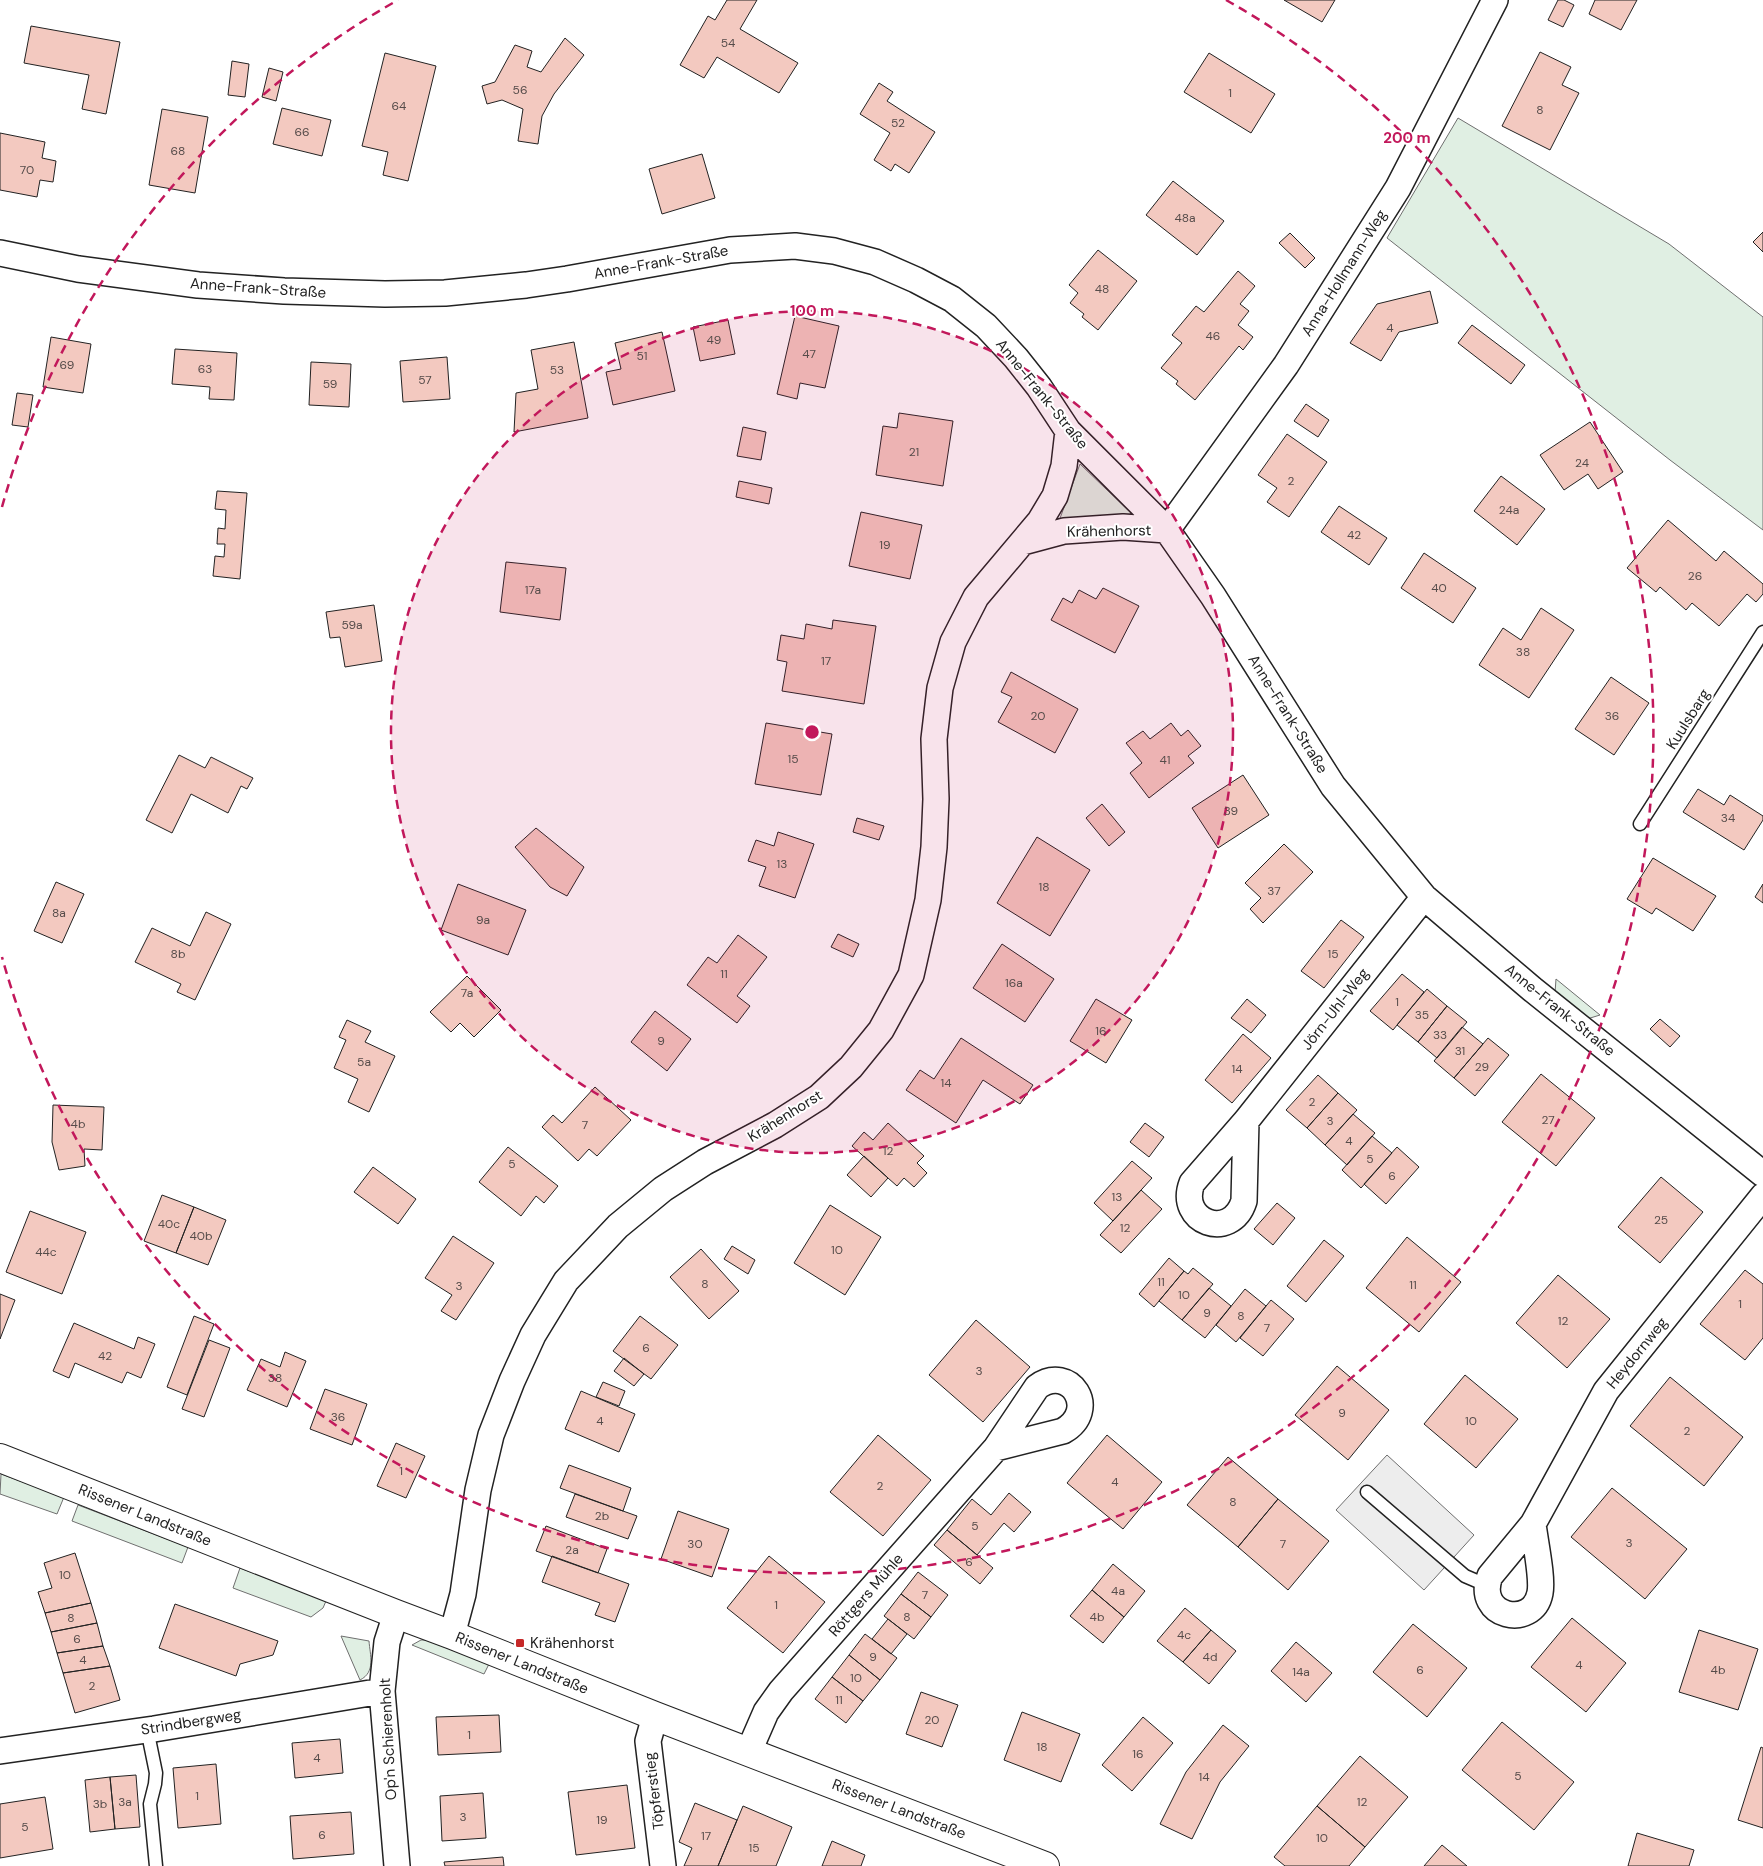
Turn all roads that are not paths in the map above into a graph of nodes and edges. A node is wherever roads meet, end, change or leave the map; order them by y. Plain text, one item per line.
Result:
1 (1495, 0) edge
2 (0, 253) edge
3 (1068, 431) junction
4 (1167, 530) junction
5 (1023, 542) junction
6 (1763, 632) edge
7 (1640, 824) dead end
8 (1424, 897) junction
9 (1246, 1121) dead end
10 (1763, 1174) edge
11 (1763, 1196) edge
12 (996, 1448) dead end
13 (0, 1458) edge
14 (1367, 1492) dead end
15 (1533, 1524) junction
16 (1486, 1585) junction
17 (396, 1614) junction
18 (452, 1635) junction
19 (382, 1691) junction
20 (655, 1716) junction
21 (147, 1729) junction
22 (0, 1751) edge
23 (749, 1751) junction
24 (156, 1866) edge
25 (397, 1866) edge
26 (663, 1866) edge
27 (1045, 1866) edge

1 - 4 street, Anna-Hollmann-Weg
2 - 3 street, Anne-Frank-Straße
3 - 4 street, Anne-Frank-Straße
3 - 5 street, Krähenhorst
4 - 5 street, Krähenhorst
4 - 8 street, Anne-Frank-Straße
5 - 18 street, Krähenhorst
6 - 7 lane, Kuulsbarg
8 - 9 street, Jörn-Uhl-Weg
8 - 10 street, Anne-Frank-Straße
11 - 15 street, Heydornweg
12 - 23 street, Röttgers Mühle
13 - 17 main road, Rissener Landstraße
14 - 16 lane
15 - 16 street, Heydornweg
15 - 16 street
17 - 18 main road, Rissener Landstraße
17 - 19 street, Op'n Schierenholt
18 - 20 main road, Rissener Landstraße
19 - 21 street, Strindbergweg
19 - 25 street, Op'n Schierenholt
20 - 23 main road, Rissener Landstraße
20 - 26 street, Töpferstieg
21 - 22 street, Strindbergweg
21 - 24 lane
23 - 27 main road, Rissener Landstraße

